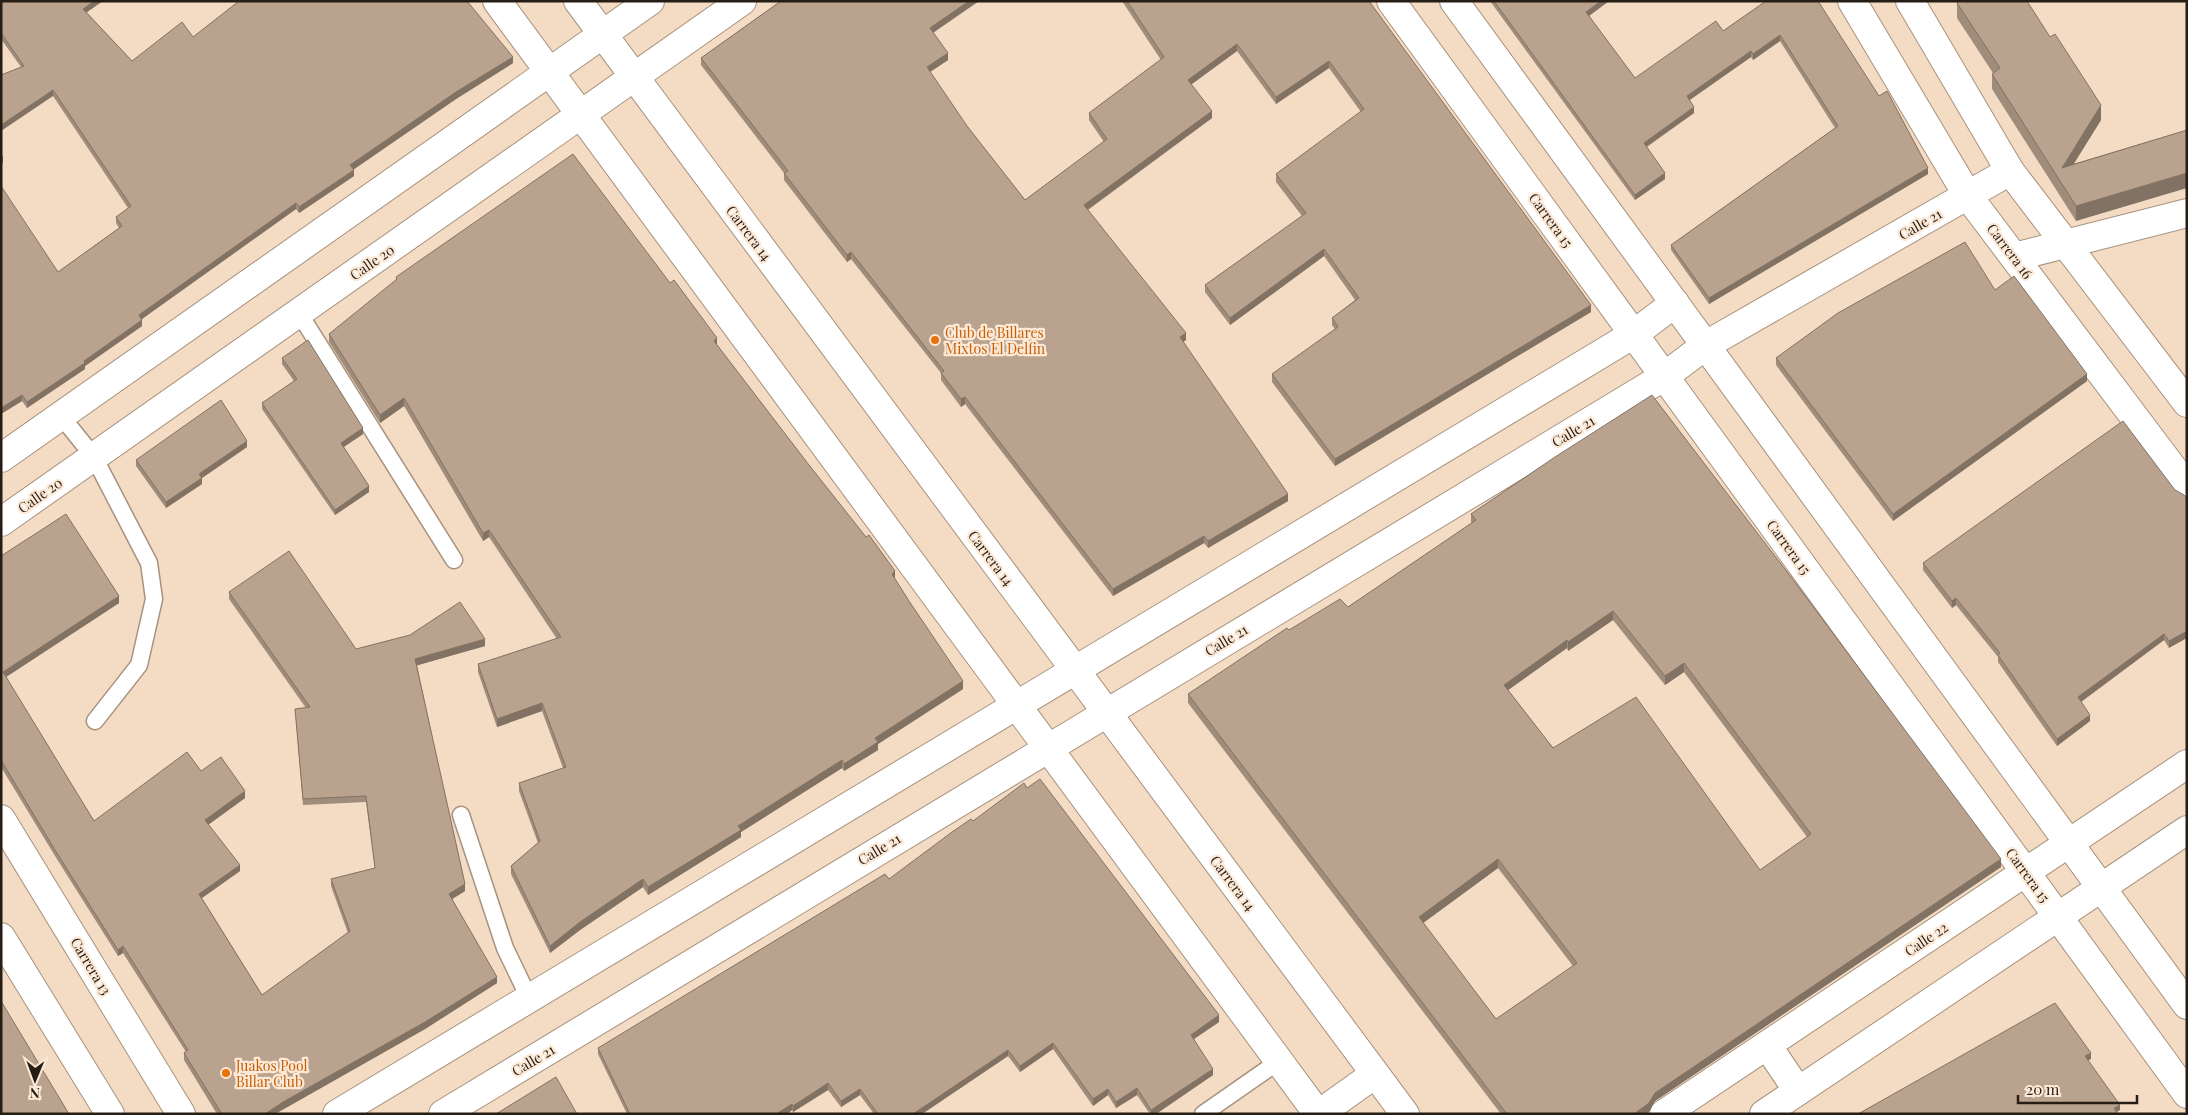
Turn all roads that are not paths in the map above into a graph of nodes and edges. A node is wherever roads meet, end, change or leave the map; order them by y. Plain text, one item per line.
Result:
1 (497, 1) edge
2 (578, 1) edge
3 (650, 1) edge
4 (742, 1) edge
5 (1391, 1) edge
6 (1454, 1) edge
7 (1852, 1) edge
8 (1910, 1) edge
9 (602, 35) junction
10 (549, 72) junction
11 (634, 79) junction
12 (581, 116) junction
13 (2010, 171) junction
14 (1968, 196) junction
15 (2187, 213) edge
16 (2065, 244) junction
17 (2014, 257) junction
18 (1675, 303) junction
19 (299, 313) junction
20 (1634, 334) junction
21 (1706, 345) junction
22 (1665, 376) junction
23 (2187, 403) edge
24 (61, 416) junction
25 (94, 457) junction
26 (1, 458) edge
27 (2187, 487) edge
28 (1, 522) edge
29 (454, 560) dead end
30 (1074, 669) junction
31 (1016, 704) junction
32 (1106, 712) junction
33 (95, 721) dead end
34 (1047, 747) junction
35 (2187, 764) edge
36 (460, 815) dead end
37 (1, 819) edge
38 (2187, 830) edge
39 (2069, 842) junction
40 (2026, 872) junction
41 (2101, 887) junction
42 (2059, 917) junction
43 (1, 937) edge
44 (529, 998) junction
45 (2187, 1004) edge
46 (1767, 1045) junction
47 (1279, 1062) junction
48 (1375, 1074) junction
49 (1798, 1091) junction
50 (2187, 1094) edge
51 (110, 1114) edge
52 (181, 1114) edge
53 (337, 1114) edge
54 (444, 1114) edge
55 (1203, 1114) edge
56 (1318, 1114) edge
57 (1405, 1114) edge
58 (1664, 1114) edge
59 (1764, 1114) edge

1 - 10 street
2 - 9 street, Carrera 14
3 - 9 street
4 - 11 street, Calle 20
5 - 20 street, Carrera 15
6 - 18 street
7 - 14 street, Carrera 16
8 - 13 street
9 - 10 street
9 - 11 street, Carrera 14
10 - 12 street
10 - 24 street
11 - 12 street, Calle 20
11 - 30 street, Carrera 14
12 - 19 street, Calle 20
12 - 31 street
13 - 14 street, Calle 21
13 - 16 street
14 - 17 street, Carrera 16
14 - 21 street, Calle 21
15 - 16 street
16 - 17 street
16 - 23 street
17 - 27 street, Carrera 16
18 - 20 street
18 - 21 street
19 - 25 street, Calle 20
19 - 29 lane
20 - 22 street, Carrera 15
20 - 30 street
21 - 22 street, Calle 21
21 - 39 street
22 - 32 street, Calle 21
22 - 40 street, Carrera 15
24 - 25 lane
24 - 26 street
25 - 28 street, Calle 20
25 - 33 lane
30 - 31 street
30 - 32 street, Carrera 14
31 - 34 street
31 - 44 street
32 - 34 street, Calle 21
32 - 48 street, Carrera 14
34 - 47 street
34 - 54 street, Calle 21
35 - 39 street, Calle 22
36 - 44 lane
37 - 52 street, Carrera 13
38 - 41 street
39 - 40 street, Calle 22
39 - 41 street
40 - 42 street, Carrera 15
40 - 46 street, Calle 22
41 - 42 street
41 - 45 street
42 - 49 street
42 - 50 street, Carrera 15
43 - 51 street
44 - 53 street
46 - 49 street
46 - 58 street, Calle 22
47 - 55 lane
47 - 56 street
48 - 56 street
48 - 57 street, Carrera 14
49 - 59 street

